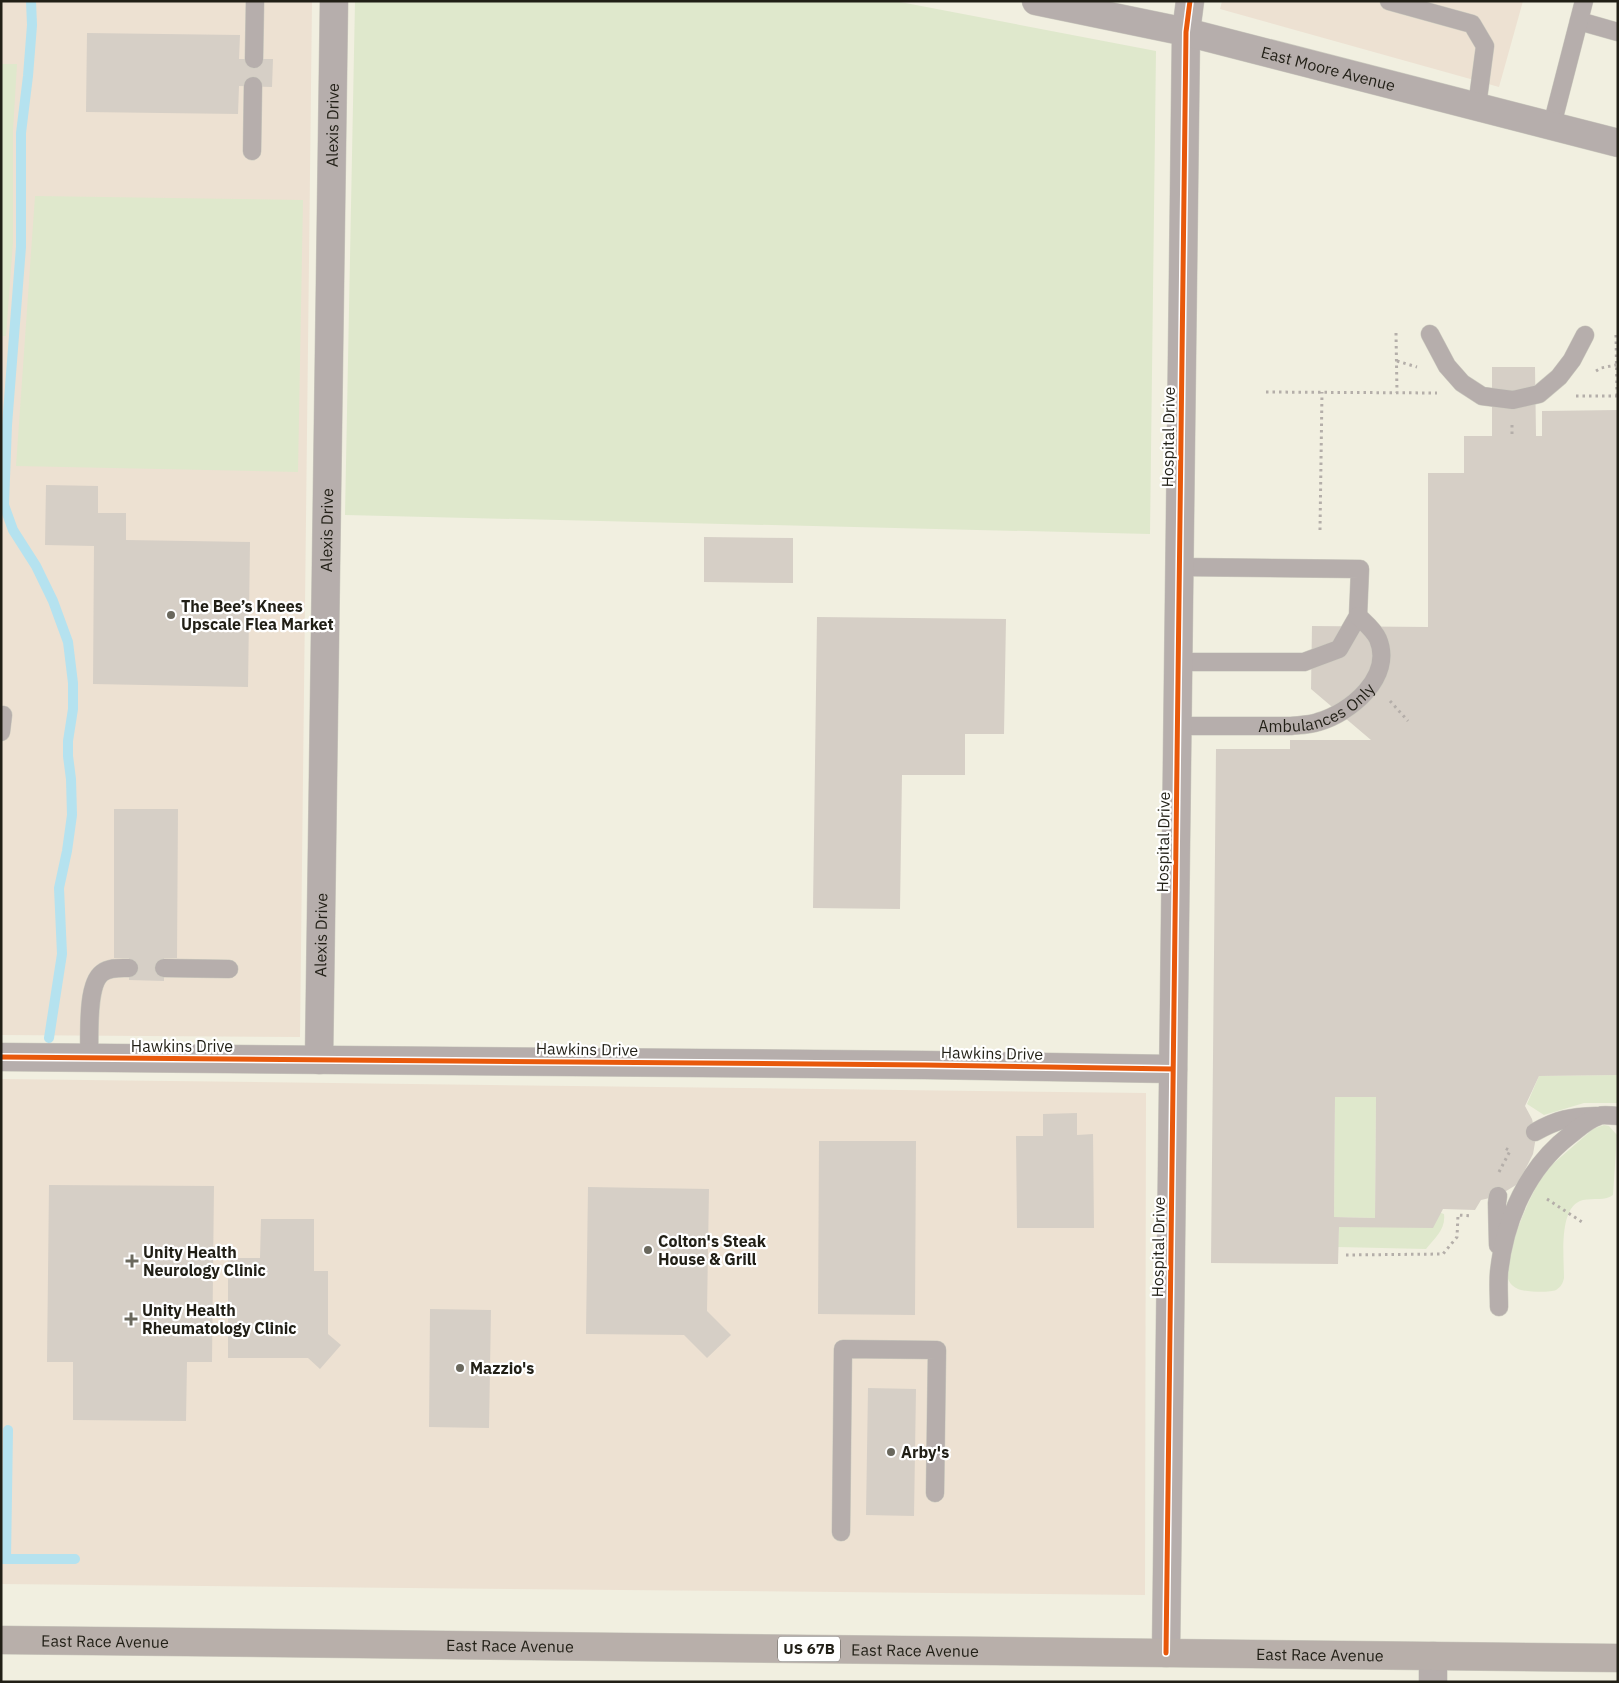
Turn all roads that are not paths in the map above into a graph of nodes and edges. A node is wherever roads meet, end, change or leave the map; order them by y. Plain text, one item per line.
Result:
1 (255, 1) edge
2 (334, 1) edge
3 (1036, 1) edge
4 (1190, 1) edge
5 (1389, 1) edge
6 (1584, 1) edge
7 (1579, 22) junction
8 (1186, 32) junction
9 (1618, 32) edge
10 (254, 59) dead end
11 (253, 86) dead end
12 (1477, 106) junction
13 (1552, 125) junction
14 (1618, 143) edge
15 (252, 151) dead end
16 (1430, 334) dead end
17 (1585, 335) dead end
18 (1179, 567) junction
19 (1358, 616) junction
20 (1178, 662) junction
21 (1177, 726) junction
22 (129, 968) dead end
23 (164, 968) dead end
24 (229, 969) dead end
25 (1, 1057) edge
26 (89, 1057) junction
27 (319, 1060) junction
28 (1173, 1069) junction
29 (1599, 1116) junction
30 (1618, 1116) edge
31 (1535, 1132) dead end
32 (1498, 1196) dead end
33 (1499, 1273) junction
34 (1499, 1307) dead end
35 (935, 1493) dead end
36 (841, 1532) dead end
37 (1, 1640) edge
38 (1166, 1653) junction
39 (1618, 1658) edge
40 (1433, 1669) edge

1 - 10 lane
2 - 27 street, Alexis Drive
3 - 8 street, East Moore Avenue
4 - 8 street, Hospital Drive
5 - 12 lane
6 - 7 lane
7 - 9 lane
7 - 13 lane
8 - 12 street, East Moore Avenue
8 - 18 street, Hospital Drive
11 - 15 lane
12 - 13 street, East Moore Avenue
13 - 14 street, East Moore Avenue
16 - 17 lane
18 - 19 lane
18 - 20 street, Hospital Drive
19 - 20 lane
19 - 21 lane, Ambulances Only
20 - 21 street, Hospital Drive
21 - 28 street, Hospital Drive
22 - 26 lane
23 - 24 lane
25 - 26 street, Hawkins Drive
26 - 27 street, Hawkins Drive
27 - 28 street, Hawkins Drive
28 - 38 street, Hospital Drive
29 - 30 lane
29 - 31 lane
29 - 33 lane
32 - 33 lane
33 - 34 lane
35 - 36 lane
37 - 38 main road, East Race Avenue / US 67B
38 - 40 main road, East Race Avenue / US 67B
39 - 40 main road, East Race Avenue / US 67B

